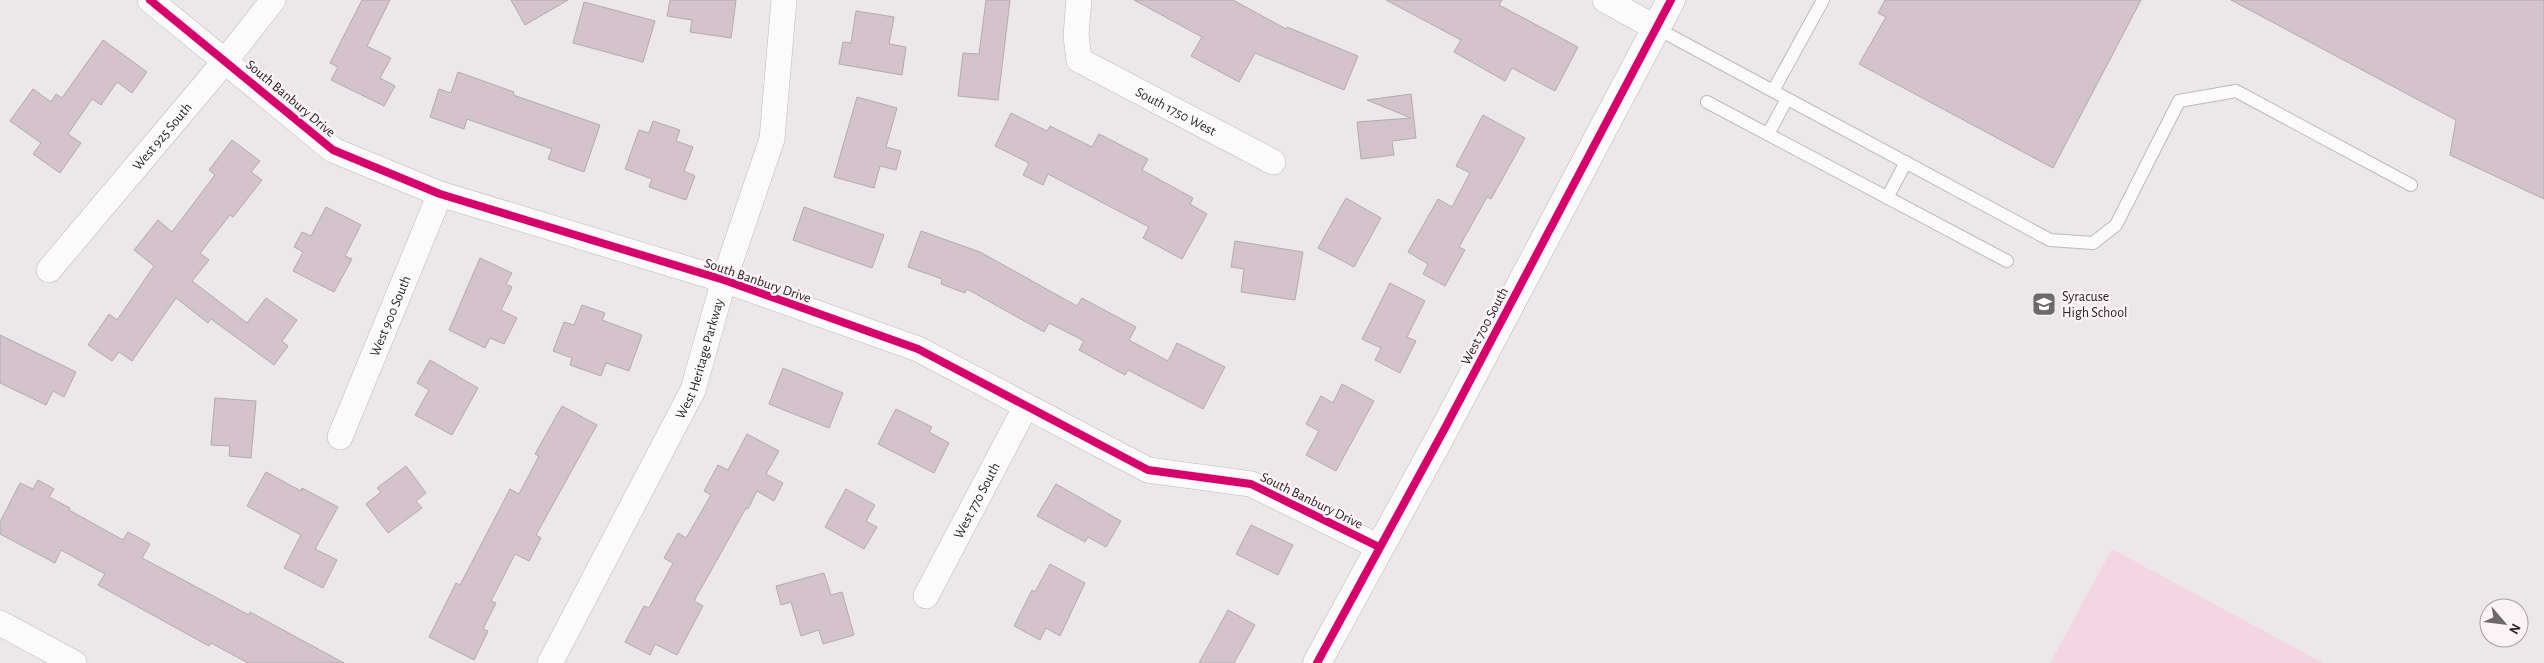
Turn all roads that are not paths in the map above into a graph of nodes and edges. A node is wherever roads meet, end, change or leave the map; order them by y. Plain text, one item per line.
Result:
1 (150, 0) edge
2 (273, 0) edge
3 (784, 0) edge
4 (1079, 0) edge
5 (1605, 0) edge
6 (1671, 0) edge
7 (1823, 0) edge
8 (1656, 28) junction
9 (226, 60) junction
10 (1773, 91) junction
11 (1787, 99) junction
12 (1707, 102) dead end
13 (1768, 134) junction
14 (1273, 162) dead end
15 (1906, 162) junction
16 (2411, 185) dead end
17 (440, 194) junction
18 (1887, 198) junction
19 (2007, 261) dead end
20 (49, 270) dead end
21 (724, 280) junction
22 (1026, 406) junction
23 (340, 438) dead end
24 (1379, 547) junction
25 (926, 596) dead end
26 (0, 623) edge
27 (74, 663) edge
28 (550, 663) edge
29 (1317, 663) edge

1 - 9 street, South Banbury Drive
2 - 9 street, West 925 South
3 - 21 street, West Heritage Parkway
4 - 14 street, South 1750 West
5 - 8 street
6 - 8 street, West 700 South
7 - 10 lane
8 - 10 lane
8 - 24 street, West 700 South
9 - 17 street, South Banbury Drive
9 - 20 street, West 925 South
10 - 11 lane
11 - 13 lane
11 - 15 lane
12 - 13 lane
13 - 18 lane
15 - 16 lane
15 - 18 lane
17 - 21 street, South Banbury Drive
17 - 23 street, West 900 South
18 - 19 lane
21 - 22 street, South Banbury Drive
21 - 28 street, West Heritage Parkway
22 - 24 street, South Banbury Drive
22 - 25 street, West 770 South
24 - 29 street, West 700 South
26 - 27 street

